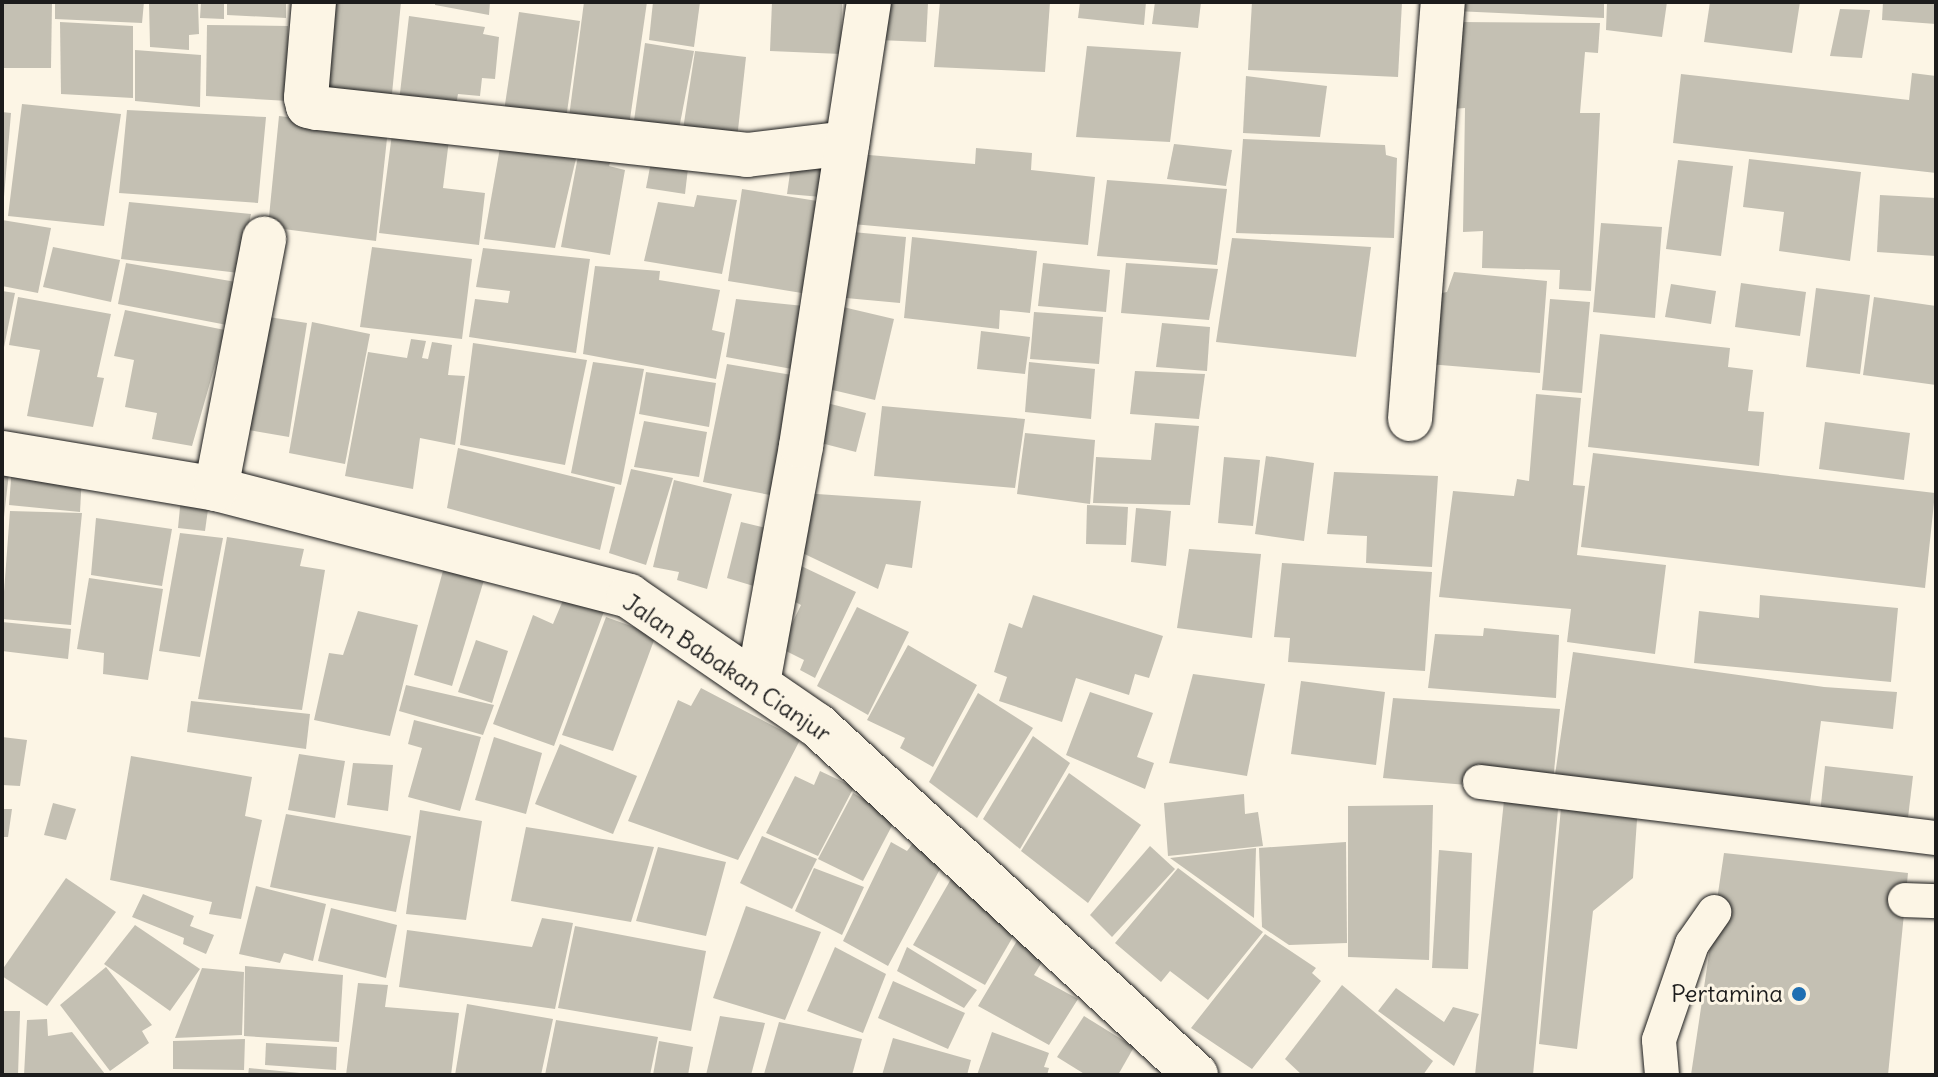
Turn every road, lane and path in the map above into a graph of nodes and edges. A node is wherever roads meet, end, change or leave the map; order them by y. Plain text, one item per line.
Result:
1 (314, 2) edge
2 (869, 2) edge
3 (1443, 2) edge
4 (847, 143) junction
5 (264, 239) dead end
6 (1410, 419) dead end
7 (2, 453) edge
8 (216, 489) junction
9 (758, 683) junction
10 (1480, 782) dead end
11 (1936, 838) edge
12 (1714, 912) dead end
13 (1196, 1075) edge
14 (1662, 1075) edge

1 - 4 street
2 - 4 street
3 - 6 street
4 - 9 street
5 - 8 street
7 - 8 street, Jalan Babakan Cianjur
8 - 9 street, Jalan Babakan Cianjur
9 - 13 street, Jalan Babakan Cianjur
10 - 11 lane
12 - 14 lane

